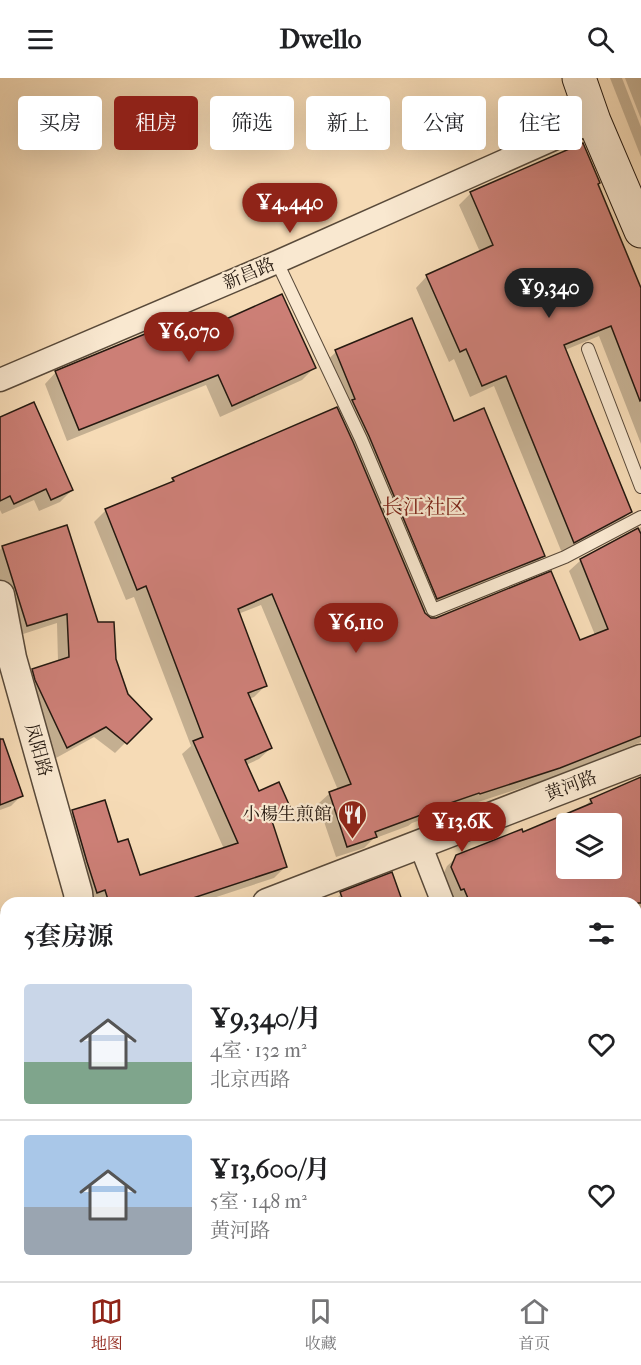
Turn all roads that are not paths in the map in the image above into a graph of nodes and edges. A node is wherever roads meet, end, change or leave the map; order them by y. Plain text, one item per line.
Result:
1 (579, 78) edge
2 (594, 121) junction
3 (638, 217) edge
4 (267, 268) junction
5 (588, 348) dead end
6 (0, 380) edge
7 (641, 487) edge
8 (641, 517) edge
9 (0, 596) edge
10 (4, 638) edge
11 (641, 759) edge
12 (420, 844) junction
13 (78, 897) edge
14 (283, 897) edge
15 (441, 897) edge

1 - 2 main road
2 - 3 main road
2 - 4 street, 新昌路
4 - 6 street, 新昌路
4 - 8 lane
5 - 7 lane
9 - 10 street, 凤阳路
10 - 13 street, 凤阳路
11 - 12 street, 黄河路
12 - 14 street, 黄河路
12 - 15 street

